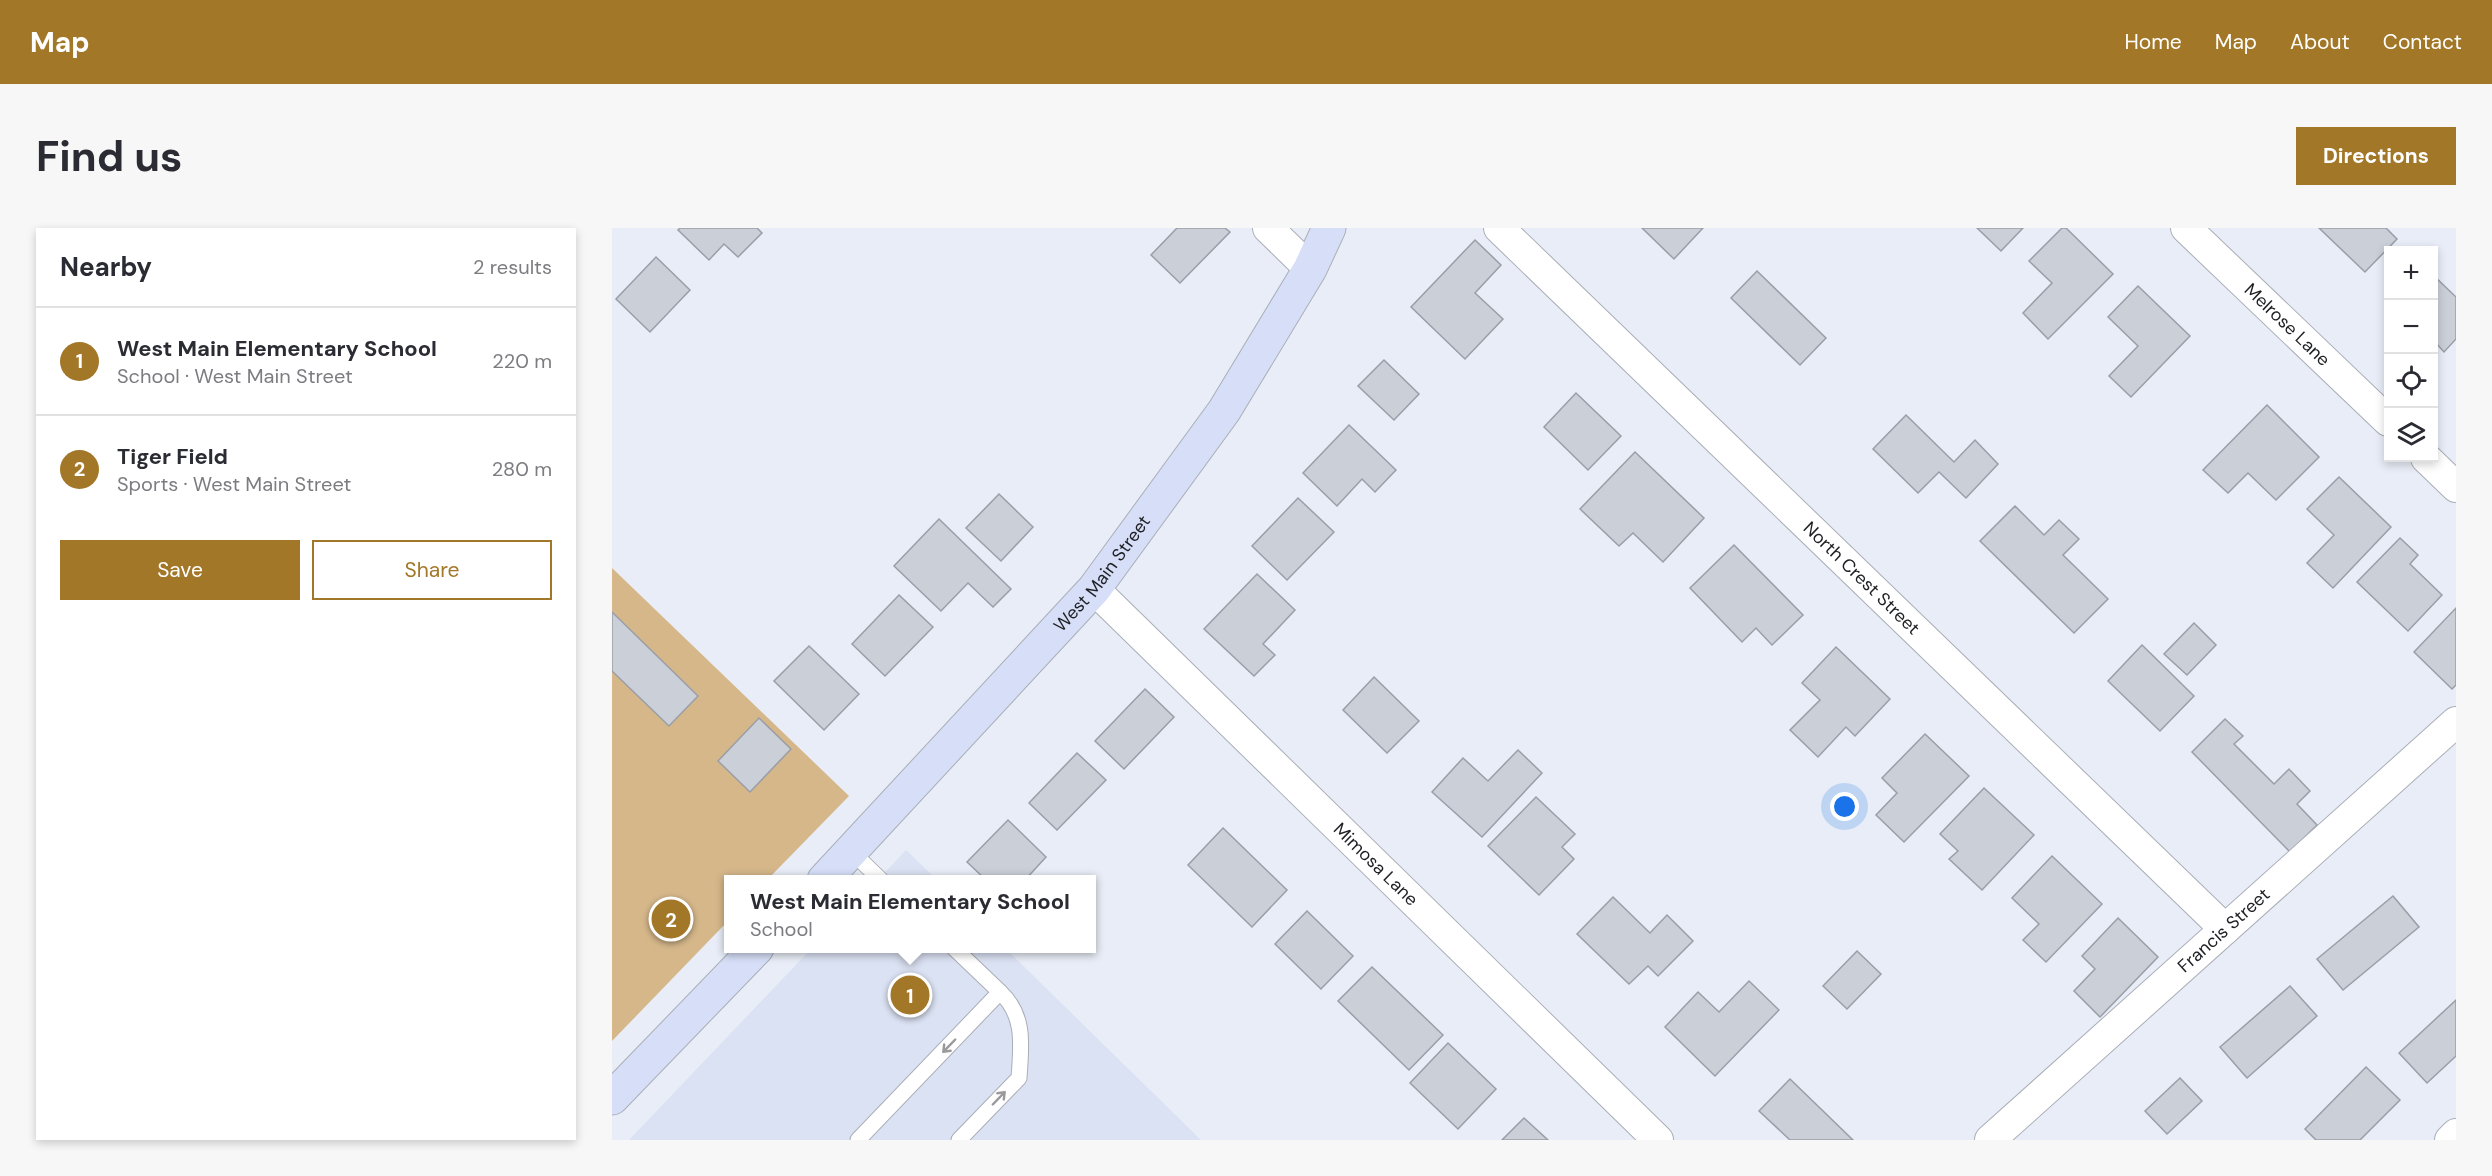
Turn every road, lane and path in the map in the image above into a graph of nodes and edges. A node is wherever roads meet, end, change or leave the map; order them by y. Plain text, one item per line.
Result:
1 (1268, 228) edge
2 (1329, 228) edge
3 (1499, 228) edge
4 (2186, 228) edge
5 (1310, 269) junction
6 (2384, 417) edge
7 (2430, 462) edge
8 (2456, 487) edge
9 (1094, 589) junction
10 (2456, 722) edge
11 (851, 851) junction
12 (828, 875) edge
13 (877, 875) edge
14 (2225, 929) junction
15 (752, 953) edge
16 (959, 953) edge
17 (1000, 993) junction
18 (612, 1098) edge
19 (2456, 1134) edge
20 (858, 1140) edge
21 (959, 1140) edge
22 (1658, 1140) edge
23 (1990, 1140) edge
24 (2450, 1140) edge

1 - 5 street
2 - 5 main road, West Main Street
3 - 14 street, North Crest Street
4 - 6 street, Melrose Lane
5 - 9 main road, West Main Street
7 - 8 street
9 - 11 main road, West Main Street
9 - 22 street, Mimosa Lane
10 - 14 street, Francis Street
11 - 12 main road, West Main Street
11 - 13 lane
14 - 23 street, Francis Street
15 - 18 main road
16 - 17 lane
17 -> 20 lane
21 -> 17 lane
19 - 24 street

